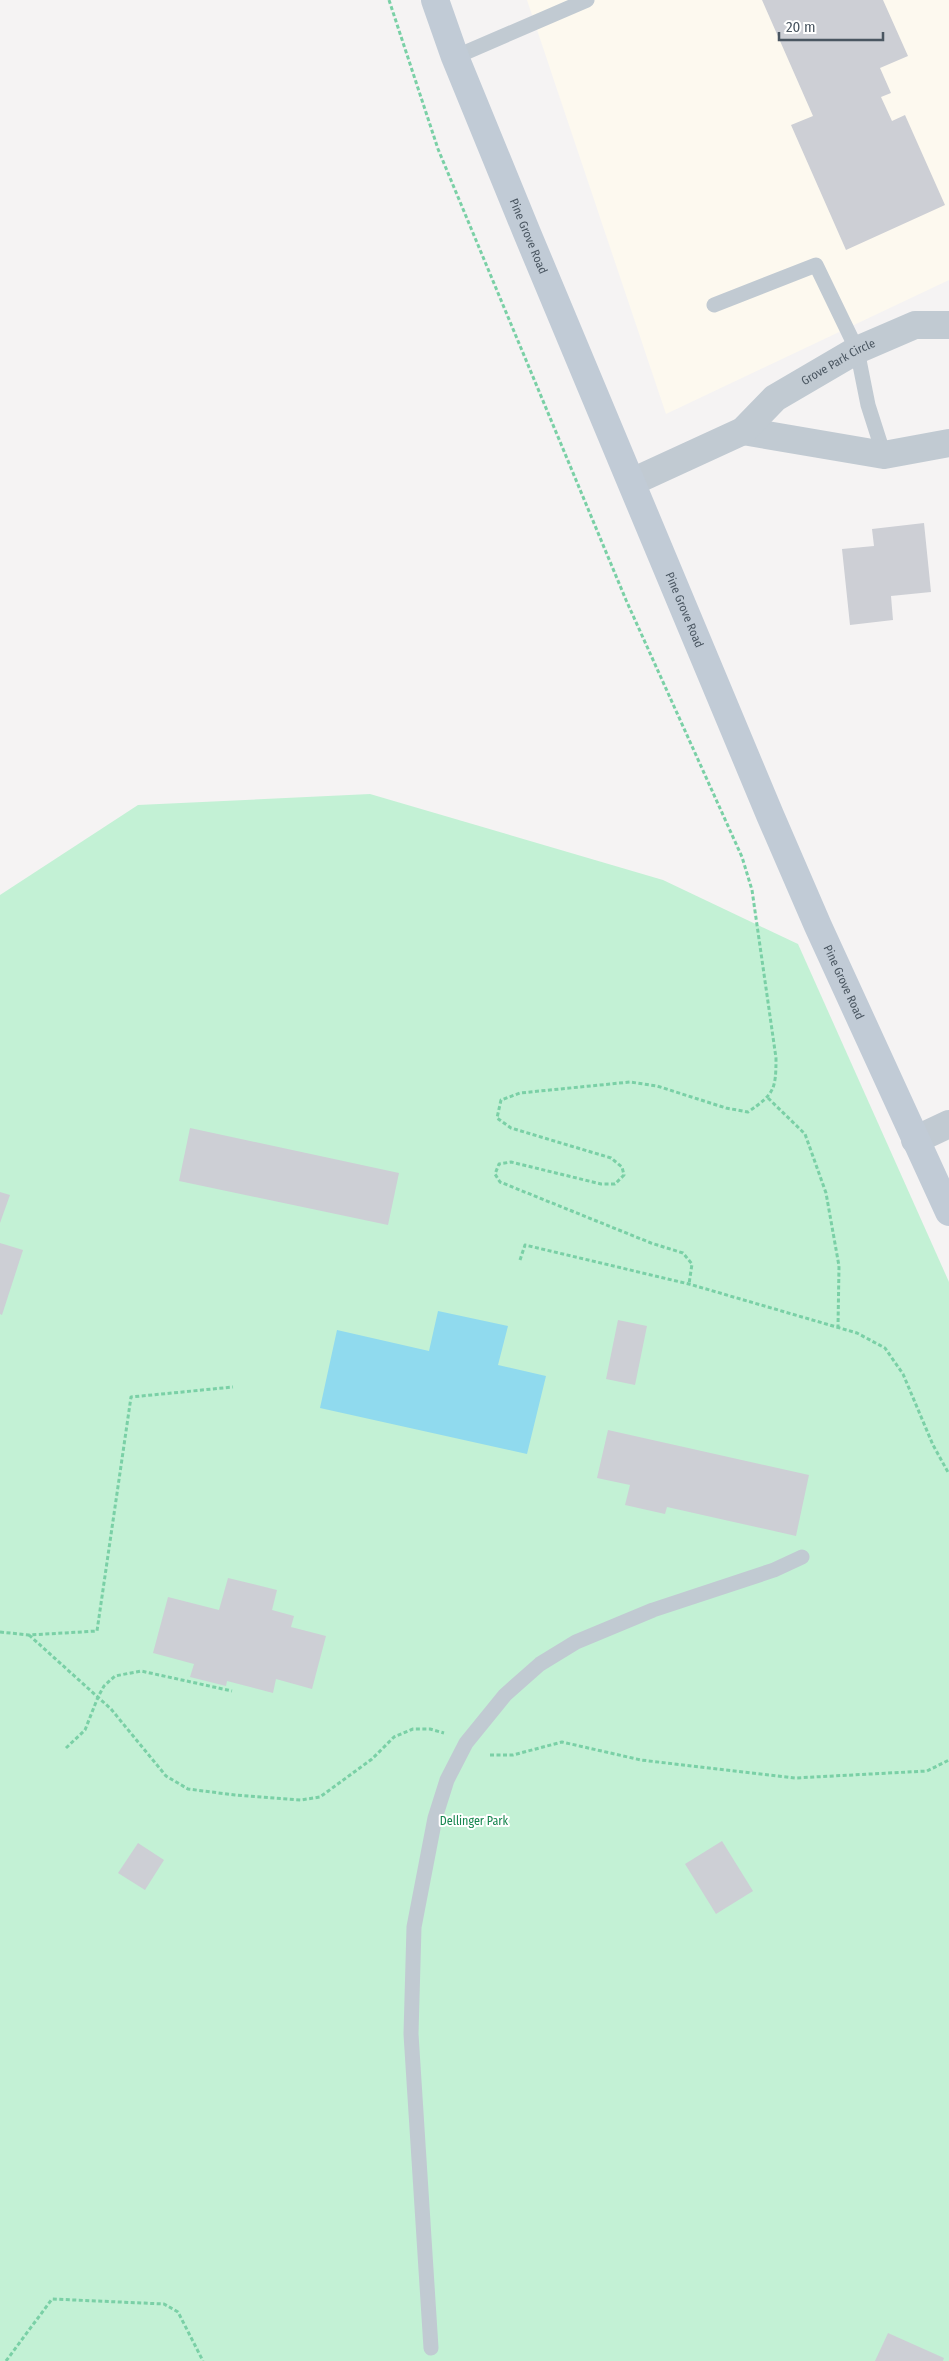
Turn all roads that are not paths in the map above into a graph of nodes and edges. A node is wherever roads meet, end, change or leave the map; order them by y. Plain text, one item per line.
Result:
1 (435, 0) edge
2 (587, 0) edge
3 (455, 57) junction
4 (714, 304) dead end
5 (949, 325) edge
6 (857, 350) junction
7 (743, 431) junction
8 (949, 443) edge
9 (884, 455) junction
10 (632, 482) junction
11 (949, 1124) edge
12 (914, 1140) junction
13 (949, 1212) edge
14 (802, 1557) dead end
15 (432, 2348) dead end

1 - 3 street, Pine Grove Road
2 - 3 lane
3 - 10 street, Pine Grove Road
4 - 6 lane
5 - 6 street, Grove Park Circle
6 - 7 street, Grove Park Circle
6 - 9 lane
7 - 9 street
7 - 10 street, Grove Park Circle
8 - 9 street
10 - 12 street, Pine Grove Road
11 - 12 street
12 - 13 street, Pine Grove Road
14 - 15 lane

